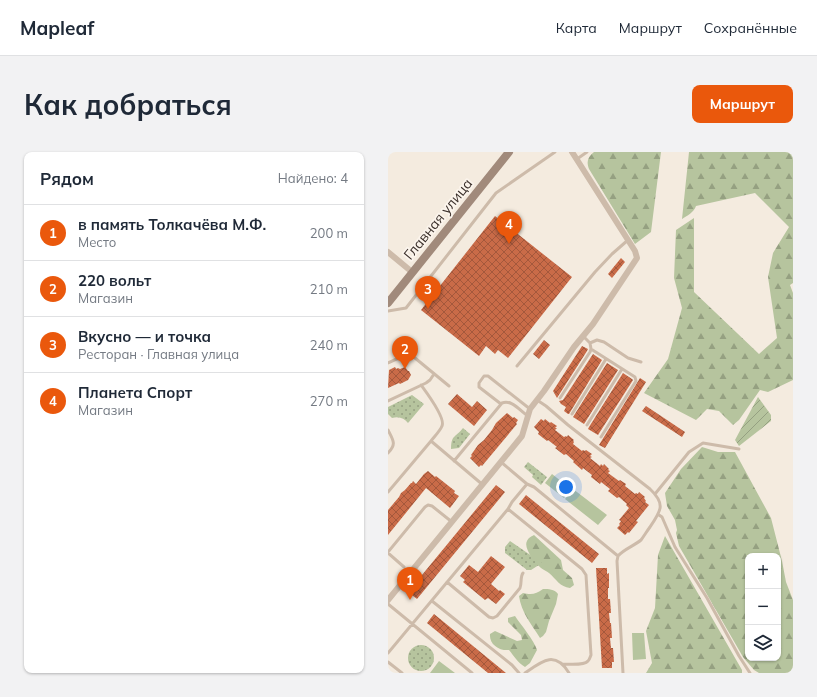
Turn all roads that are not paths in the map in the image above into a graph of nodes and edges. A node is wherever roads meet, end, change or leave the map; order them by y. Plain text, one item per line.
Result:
1 (509, 152) edge
2 (555, 152) edge
3 (572, 152) edge
4 (587, 152) edge
5 (576, 159) junction
6 (628, 240) junction
7 (388, 252) edge
8 (412, 272) junction
9 (388, 303) edge
10 (388, 311) edge
11 (583, 336) junction
12 (590, 343) junction
13 (591, 349) junction
14 (606, 359) junction
15 (641, 362) dead end
16 (388, 363) edge
17 (516, 366) dead end
18 (622, 369) junction
19 (434, 374) junction
20 (421, 385) junction
21 (449, 386) dead end
22 (560, 398) dead end
23 (537, 400) junction
24 (388, 401) edge
25 (501, 404) junction
26 (530, 409) junction
27 (572, 414) dead end
28 (528, 416) junction
29 (587, 425) dead end
30 (388, 430) edge
31 (601, 437) dead end
32 (431, 441) junction
33 (739, 450) dead end
34 (388, 453) edge
35 (454, 461) junction
36 (501, 462) junction
37 (527, 484) junction
38 (483, 485) junction
39 (388, 492) edge
40 (655, 494) junction
41 (508, 509) junction
42 (659, 515) junction
43 (452, 522) junction
44 (388, 553) edge
45 (618, 556) junction
46 (404, 567) dead end
47 (524, 573) dead end
48 (447, 582) junction
49 (388, 600) edge
50 (432, 601) junction
51 (388, 604) edge
52 (413, 624) junction
53 (388, 653) edge
54 (388, 662) edge
55 (562, 664) junction
56 (402, 673) edge
57 (472, 673) edge
58 (519, 673) edge
59 (525, 673) edge
60 (569, 673) edge
61 (623, 673) edge
62 (750, 673) edge

1 - 8 main road, Главная улица
2 - 10 lane
3 - 5 street
4 - 5 lane
5 - 6 street
6 - 11 street
6 - 17 lane
7 - 8 street
8 - 9 main road, Главная улица
11 - 12 lane
11 - 23 street
12 - 13 lane
12 - 15 lane
13 - 14 lane
13 - 22 lane
14 - 18 lane
14 - 27 lane
16 - 19 lane
18 - 29 lane
18 - 31 lane
19 - 20 lane
19 - 21 lane
20 - 24 lane
20 - 32 lane
23 - 26 street
23 - 40 lane
25 - 26 lane
25 - 28 lane
25 - 35 lane
26 - 28 street
28 - 36 street
30 - 34 lane
32 - 35 lane
32 - 39 lane
33 - 40 lane
35 - 38 lane
36 - 37 lane
36 - 38 street
37 - 41 lane
37 - 45 lane
38 - 43 street
40 - 42 lane
41 - 48 lane
41 - 55 lane
42 - 45 lane
42 - 62 lane
43 - 44 lane
43 - 49 street
44 - 46 lane
45 - 61 lane
47 - 48 lane
48 - 50 lane
50 - 52 lane
50 - 58 lane
51 - 52 lane
52 - 53 lane
52 - 57 lane
54 - 56 lane
55 - 59 lane
55 - 60 lane

